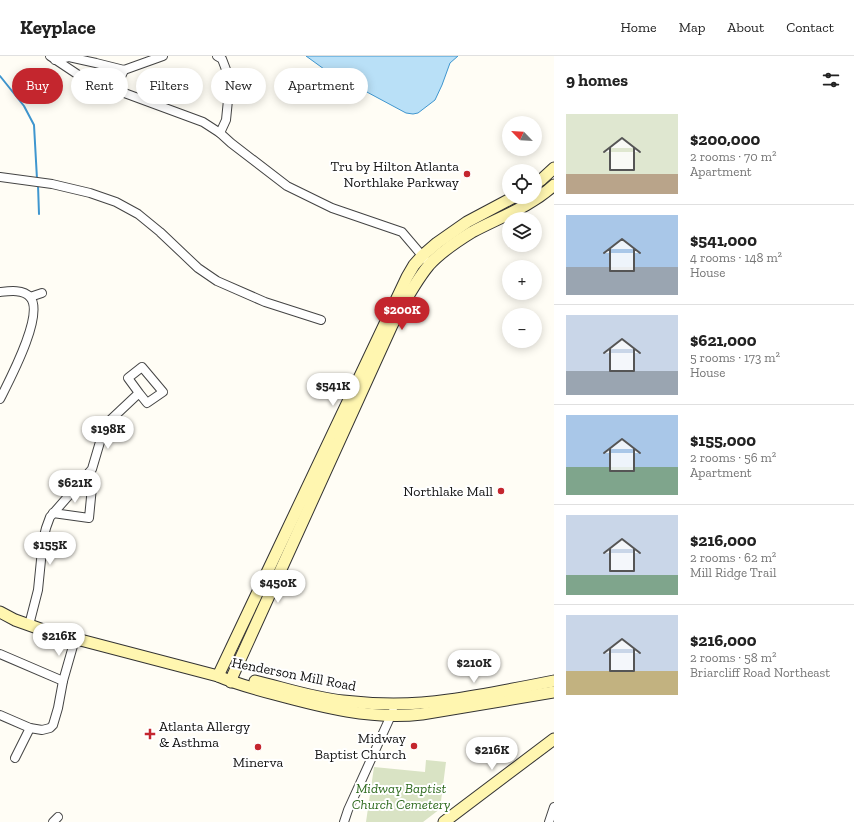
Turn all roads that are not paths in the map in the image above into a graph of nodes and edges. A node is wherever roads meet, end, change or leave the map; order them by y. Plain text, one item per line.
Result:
1 (163, 56) edge
2 (217, 56) edge
3 (53, 58) edge
4 (116, 68) edge
5 (128, 69) edge
6 (71, 70) edge
7 (128, 95) edge
8 (220, 133) junction
9 (554, 168) edge
10 (0, 177) edge
11 (542, 179) edge
12 (554, 186) edge
13 (502, 203) edge
14 (422, 256) junction
15 (429, 265) junction
16 (0, 292) edge
17 (42, 293) dead end
18 (30, 297) junction
19 (321, 320) dead end
20 (139, 393) junction
21 (0, 399) edge
22 (82, 482) junction
23 (53, 513) junction
24 (0, 612) edge
25 (29, 626) junction
26 (75, 639) junction
27 (0, 654) edge
28 (218, 676) junction
29 (232, 679) junction
30 (63, 681) junction
31 (554, 681) edge
32 (554, 692) edge
33 (396, 703) junction
34 (0, 715) edge
35 (390, 716) junction
36 (30, 728) junction
37 (554, 739) edge
38 (16, 758) dead end
39 (554, 807) edge
40 (344, 822) edge
41 (444, 822) edge
42 (548, 822) edge

1 - 5 street
2 - 8 street
3 - 4 street
3 - 6 street
7 - 8 street
8 - 14 street
9 - 11 street
10 - 19 street
12 - 15 street
13 - 14 street
14 - 15 street
14 - 28 street
15 - 29 street
16 - 18 street
17 - 18 street
18 - 21 street
20 - 20 street
20 - 22 street
22 - 23 street
22 - 23 street
23 - 25 street
24 - 25 street, Henderson Mill Road
25 - 26 street, Henderson Mill Road
26 - 28 street, Henderson Mill Road
26 - 30 street
27 - 30 street
28 - 29 street, Henderson Mill Road
29 - 33 street, Henderson Mill Road
29 - 35 street, Henderson Mill Road
30 - 36 street
31 - 33 street, Henderson Mill Road
32 - 35 street, Henderson Mill Road
33 - 35 street
34 - 36 street
35 - 40 street
36 - 38 street
37 - 41 street
39 - 42 street

